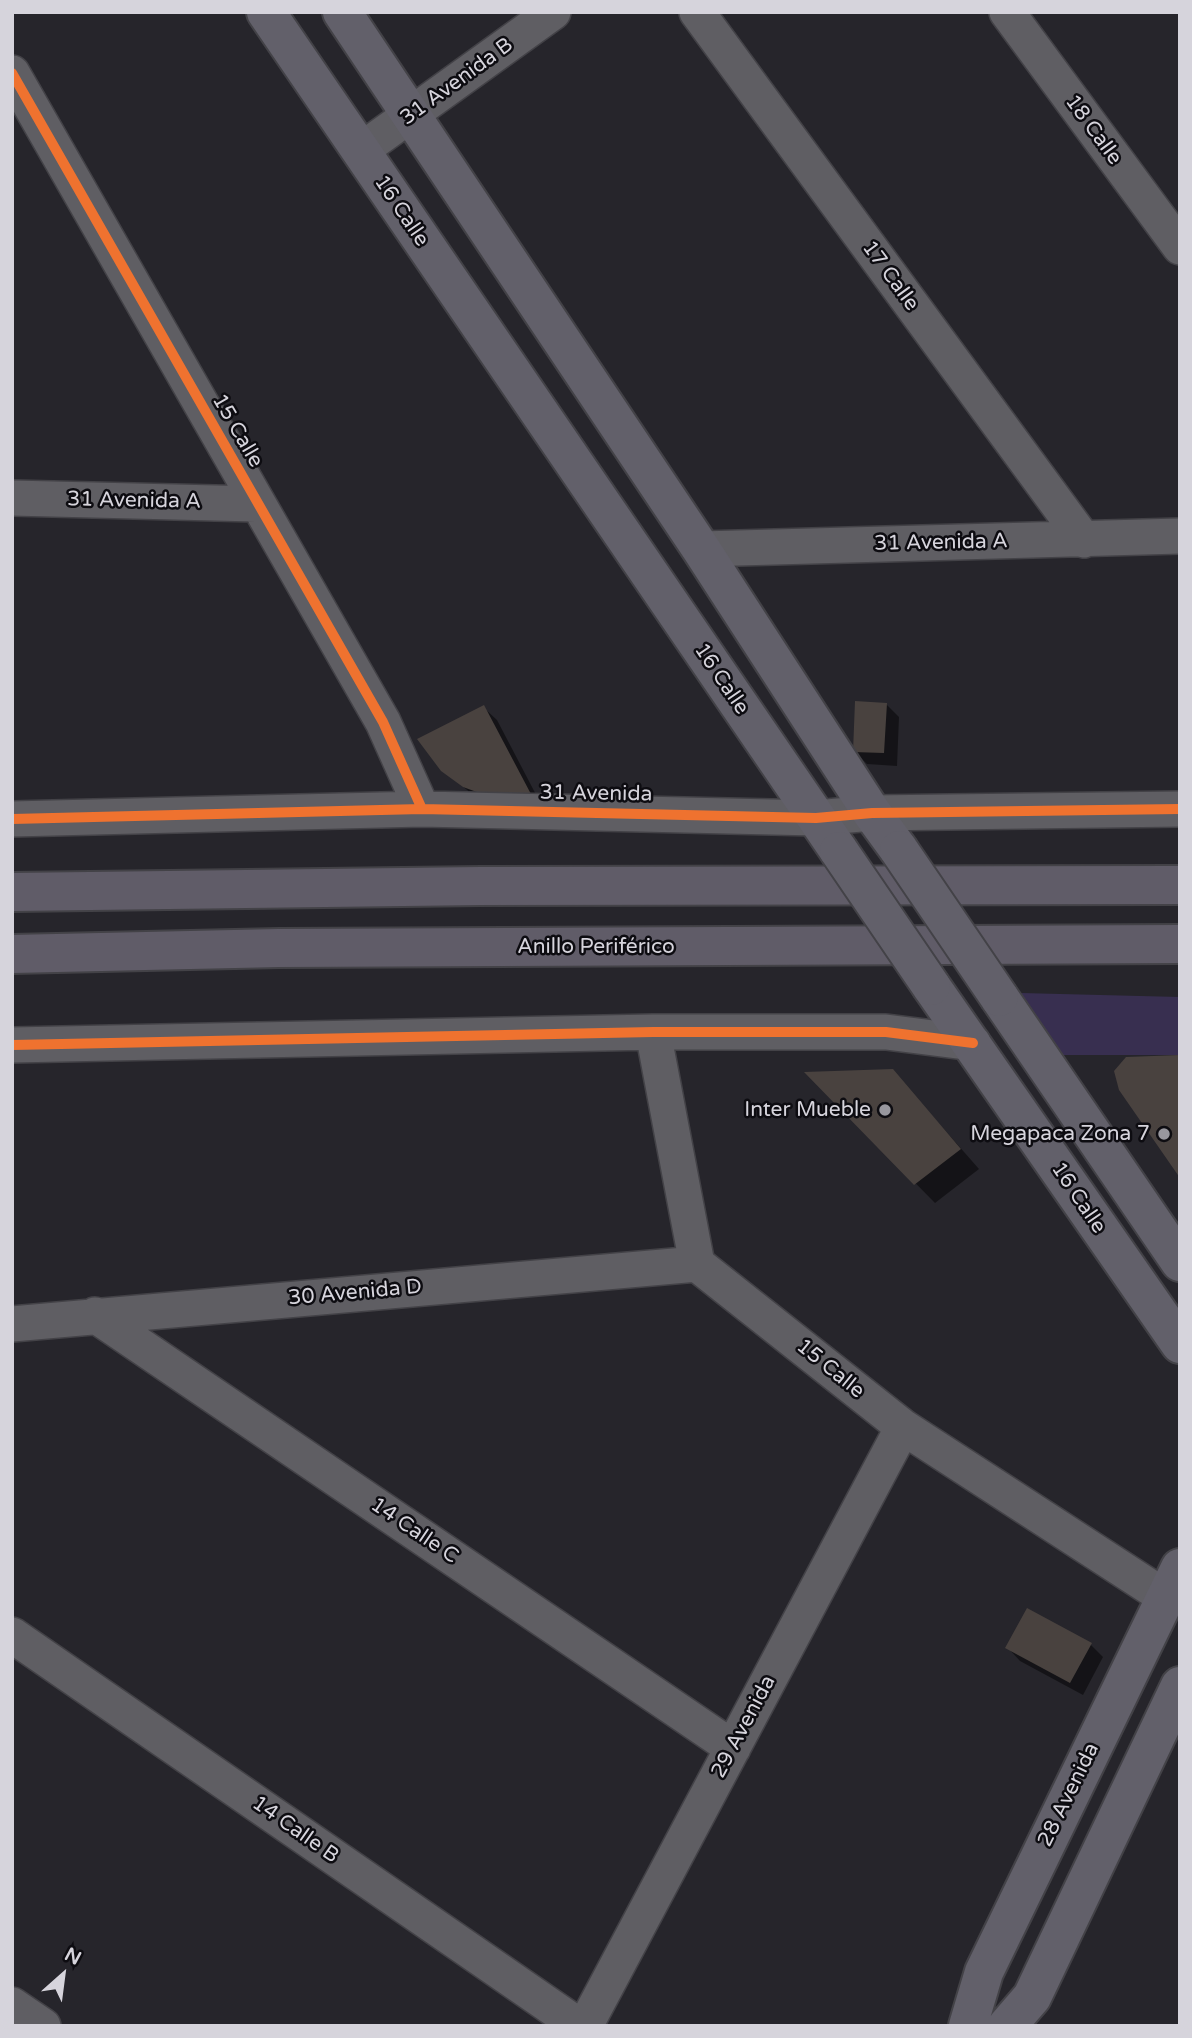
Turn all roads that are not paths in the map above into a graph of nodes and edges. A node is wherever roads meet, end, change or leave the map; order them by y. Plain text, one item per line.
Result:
1 (265, 12) edge
2 (342, 12) edge
3 (553, 12) edge
4 (697, 12) edge
5 (1007, 12) edge
6 (12, 74) edge
7 (412, 116) junction
8 (360, 151) junction
9 (1180, 247) edge
10 (12, 498) edge
11 (256, 504) junction
12 (1180, 536) edge
13 (1084, 540) junction
14 (701, 549) junction
15 (1180, 809) edge
16 (422, 810) junction
17 (872, 813) junction
18 (816, 818) junction
19 (12, 819) edge
20 (1180, 885) edge
21 (12, 892) edge
22 (1180, 944) edge
23 (12, 954) edge
24 (653, 1032) junction
25 (973, 1044) junction
26 (12, 1045) edge
27 (1180, 1262) edge
28 (697, 1264) junction
29 (95, 1315) junction
30 (12, 1324) edge
31 (1180, 1344) edge
32 (903, 1427) junction
33 (1172, 1583) edge
34 (12, 1635) edge
35 (1180, 1686) edge
36 (733, 1748) junction
37 (12, 2005) edge
38 (43, 2026) edge
39 (579, 2026) edge
40 (585, 2026) edge
41 (968, 2026) edge
42 (1007, 2026) edge

1 - 8 main road, 16 Calle
2 - 7 main road
3 - 7 street, 31 Avenida B
4 - 13 street, 17 Calle
5 - 9 street, 18 Calle
6 - 11 street, 15 Calle
7 - 8 street, 31 Avenida B
7 - 14 main road
8 - 18 main road, 16 Calle
10 - 11 street, 31 Avenida A
11 - 16 street, 15 Calle
12 - 13 street, 31 Avenida A
13 - 14 street, 31 Avenida A
14 - 17 main road
15 - 17 street, 31 Avenida
16 - 18 street, 31 Avenida
16 - 19 street, 31 Avenida
17 - 18 street, 31 Avenida
17 - 27 main road, bridge
18 - 25 main road, 16 Calle, bridge
20 - 21 highway
22 - 23 highway, Anillo Periférico
24 - 25 street
24 - 26 street
24 - 28 street
25 - 31 main road, 16 Calle
28 - 29 street, 30 Avenida D
28 - 32 street, 15 Calle
29 - 30 street, 30 Avenida D
29 - 36 street, 14 Calle C
32 - 33 street, 15 Calle
32 - 36 street, 29 Avenida
33 - 41 main road, 28 Avenida
34 - 39 street, 14 Calle B
35 - 42 main road
36 - 40 street, 29 Avenida
37 - 38 street

